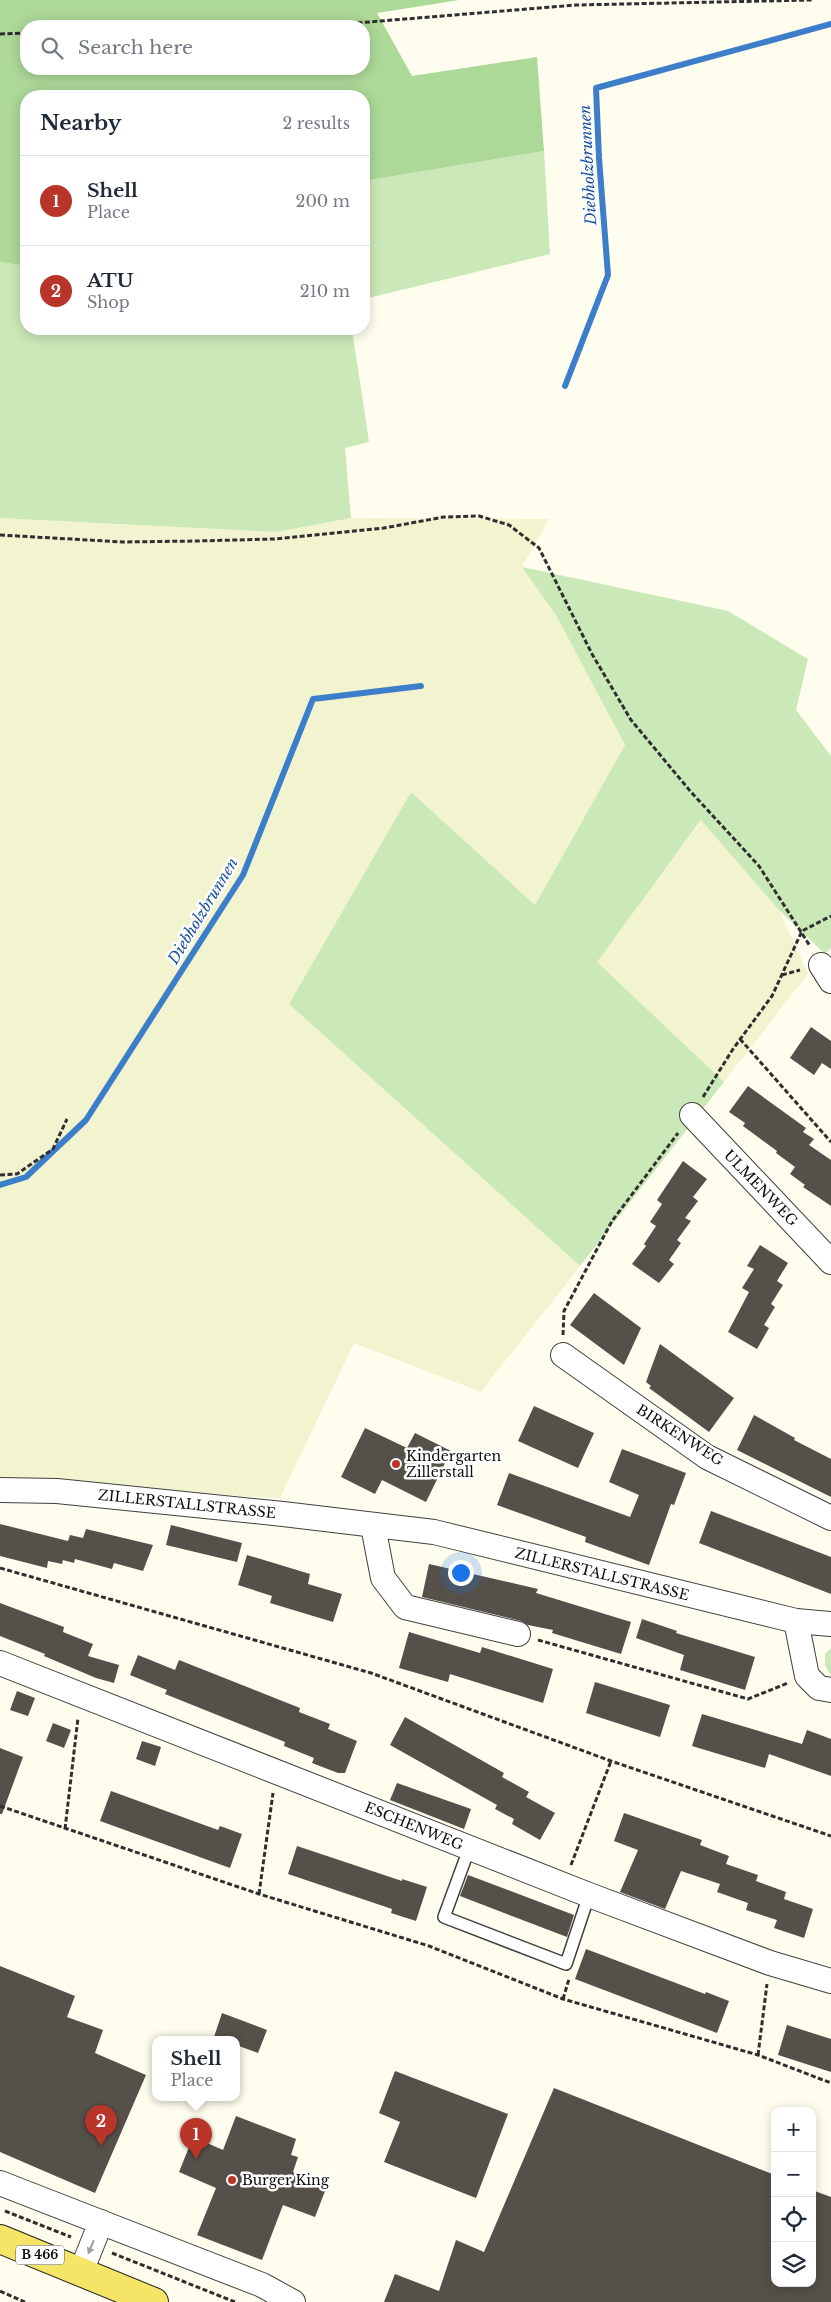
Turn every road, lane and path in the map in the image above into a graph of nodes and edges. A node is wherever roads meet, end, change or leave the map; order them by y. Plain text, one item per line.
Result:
1 (812, 0) edge
2 (370, 22) edge
3 (20, 33) edge
4 (0, 34) edge
5 (0, 534) edge
6 (831, 916) edge
7 (802, 931) junction
8 (828, 971) edge
9 (740, 1039) junction
10 (692, 1115) junction
11 (67, 1119) dead end
12 (831, 1142) edge
13 (0, 1175) edge
14 (831, 1262) edge
15 (562, 1355) joint
16 (0, 1490) edge
17 (831, 1518) edge
18 (373, 1526) junction
19 (0, 1568) edge
20 (796, 1622) junction
21 (831, 1624) edge
22 (518, 1634) joint
23 (0, 1663) edge
24 (807, 1676) junction
25 (831, 1690) edge
26 (81, 1695) junction
27 (611, 1761) junction
28 (277, 1770) junction
29 (0, 1806) edge
30 (66, 1829) junction
31 (831, 1836) edge
32 (469, 1849) junction
33 (563, 1885) junction
34 (259, 1894) junction
35 (589, 1895) junction
36 (770, 1963) junction
37 (831, 1981) edge
38 (758, 2055) junction
39 (831, 2083) edge
40 (0, 2183) edge
41 (0, 2209) edge
42 (101, 2222) junction
43 (0, 2239) edge
44 (92, 2245) junction
45 (81, 2272) junction
46 (0, 2291) edge
47 (25, 2302) edge
48 (154, 2302) edge
49 (234, 2302) edge
50 (293, 2302) edge

1 - 2 path
3 - 4 path
5 - 7 path
6 - 7 path
7 - 8 path
7 - 9 path
9 - 10 path
9 - 12 path
10 - 14 street, ULMENWEG
10 - 15 path
11 - 13 path
15 - 17 street, BIRKENWEG
16 - 18 street, ZILLERSTALLSTRASSE
18 - 20 street, ZILLERSTALLSTRASSE
18 - 22 street
19 - 27 path
20 - 21 street, ZILLERSTALLSTRASSE
20 - 24 street
22 - 24 path
23 - 26 street, ESCHENWEG
24 - 25 street
26 - 28 street, ESCHENWEG
26 - 30 path
27 - 31 path
27 - 33 path
28 - 32 street, ESCHENWEG
28 - 34 path
29 - 30 path
30 - 34 path
32 - 33 street, ESCHENWEG
32 - 35 lane
33 - 35 street, ESCHENWEG
34 - 38 path
35 - 36 street, ESCHENWEG
36 - 37 street, ESCHENWEG
36 - 38 path
38 - 39 path
40 - 42 street
41 - 44 path
42 - 44 street
42 - 50 street
43 - 45 main road, B 466
44 -> 45 street
44 - 49 path
45 - 48 main road, B 466
46 - 47 path

